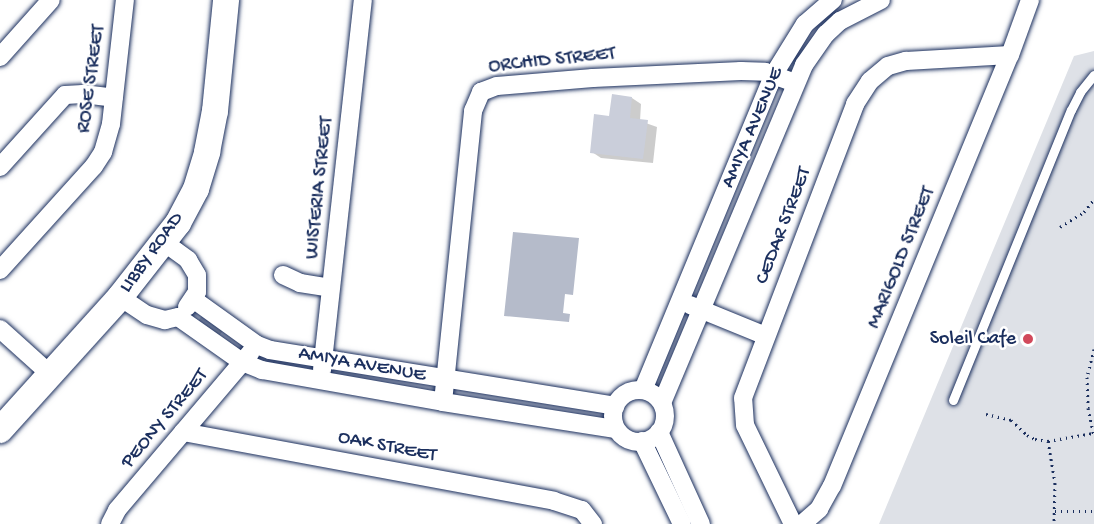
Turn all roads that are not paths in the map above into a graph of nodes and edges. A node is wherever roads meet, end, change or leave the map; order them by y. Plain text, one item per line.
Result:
1 (51, 0) edge
2 (125, 0) edge
3 (226, 0) edge
4 (363, 0) edge
5 (833, 0) edge
6 (881, 0) edge
7 (1030, 0) edge
8 (1010, 55) junction
9 (0, 57) edge
10 (774, 74) junction
11 (1094, 75) edge
12 (795, 83) junction
13 (114, 98) junction
14 (0, 167) edge
15 (165, 243) junction
16 (0, 270) edge
17 (283, 275) dead end
18 (331, 288) junction
19 (120, 297) junction
20 (193, 300) junction
21 (680, 301) junction
22 (701, 309) junction
23 (178, 317) junction
24 (0, 329) edge
25 (766, 336) junction
26 (257, 345) junction
27 (323, 359) junction
28 (242, 362) junction
29 (50, 374) junction
30 (445, 380) junction
31 (321, 381) junction
32 (643, 390) junction
33 (953, 400) dead end
34 (443, 402) junction
35 (662, 403) junction
36 (615, 406) junction
37 (616, 429) junction
38 (0, 430) edge
39 (183, 432) junction
40 (659, 432) junction
41 (642, 441) junction
42 (588, 517) edge
43 (110, 524) edge
44 (682, 524) edge
45 (701, 524) edge
46 (793, 524) edge
47 (802, 524) edge

1 - 9 street
2 - 13 street, ROSE STREET
3 - 15 main road, LIBBY ROAD
4 - 18 street, WISTERIA STREET
5 - 10 street, AMIYA AVENUE
6 - 12 street, AMIYA AVENUE
7 - 8 street, MARIGOLD STREET
8 - 25 street, CEDAR STREET
8 - 47 street, MARIGOLD STREET
10 - 12 street, ORCHID STREET
10 - 21 street, AMIYA AVENUE
10 - 30 street, ORCHID STREET
11 - 33 lane
12 - 22 street, AMIYA AVENUE
13 - 14 street
13 - 16 street, ROSE STREET
15 - 19 main road, LIBBY ROAD
15 - 20 street
17 - 18 street
18 - 27 street, WISTERIA STREET
19 - 23 street
19 - 29 main road, LIBBY ROAD
20 - 23 street
20 - 26 street, AMIYA AVENUE
21 - 22 street
21 - 32 street, AMIYA AVENUE
22 - 25 street
22 - 35 street, AMIYA AVENUE
23 - 28 street, AMIYA AVENUE
24 - 29 street
25 - 46 street, CEDAR STREET
26 - 27 street, AMIYA AVENUE
26 - 28 street, PEONY STREET
27 - 30 street, AMIYA AVENUE
27 - 31 street, WISTERIA STREET
28 - 31 street, AMIYA AVENUE
28 - 39 street, PEONY STREET
29 - 38 main road, LIBBY ROAD
30 - 34 street, ORCHID STREET
30 - 36 street, AMIYA AVENUE
31 - 34 street, AMIYA AVENUE
32 - 35 street
32 - 36 street
34 - 37 street, AMIYA AVENUE
35 - 40 street
36 - 37 street
37 - 41 street
39 - 42 street, OAK STREET
39 - 43 street, PEONY STREET
40 - 41 street
40 - 45 street
41 - 44 street

